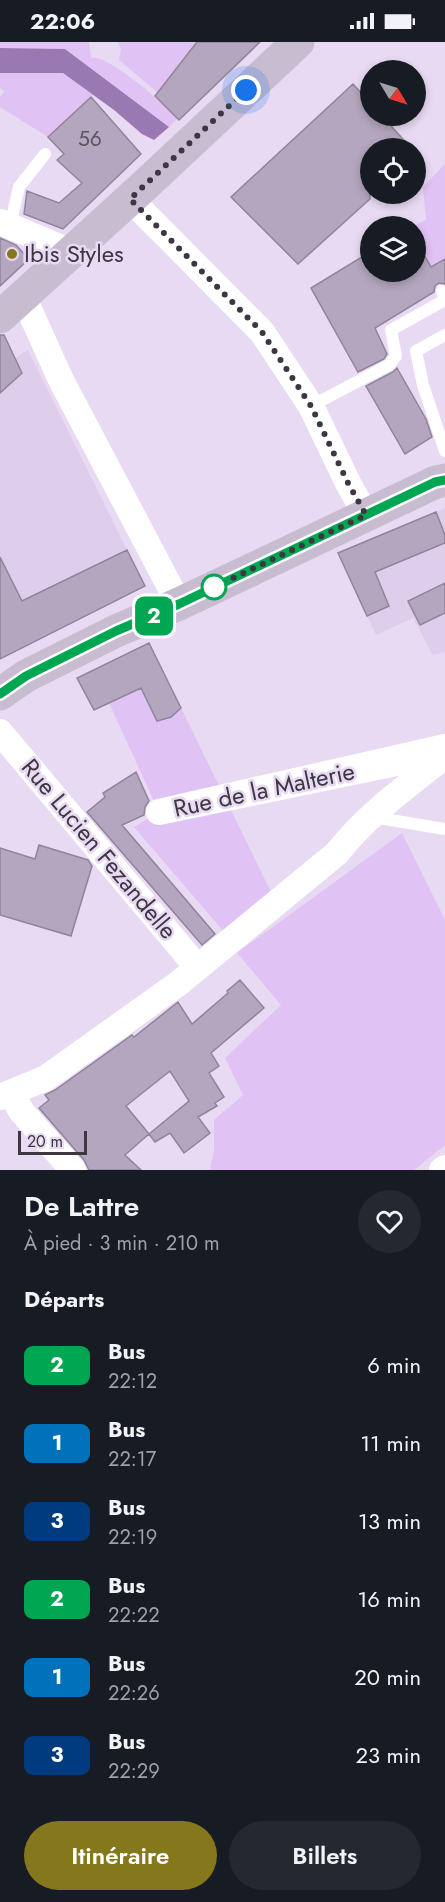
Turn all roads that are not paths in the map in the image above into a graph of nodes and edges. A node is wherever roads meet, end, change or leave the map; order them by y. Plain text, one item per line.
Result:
1 (298, 42) edge
2 (45, 154) dead end
3 (130, 199) junction
4 (5, 224) edge
5 (72, 252) junction
6 (442, 291) dead end
7 (12, 307) edge
8 (445, 335) edge
9 (311, 406) junction
10 (445, 451) edge
11 (445, 480) edge
12 (366, 515) junction
13 (179, 604) junction
14 (2, 685) edge
15 (0, 732) edge
16 (445, 747) edge
17 (445, 755) edge
18 (373, 817) junction
19 (445, 829) edge
20 (197, 967) junction
21 (5, 1095) edge
22 (73, 1170) edge

1 - 3 main road
2 - 4 lane
3 - 5 main road
3 - 9 street
4 - 5 street
5 - 7 main road
6 - 9 lane
7 - 13 street
8 - 10 lane
9 - 12 street
11 - 12 main road
12 - 13 main road
13 - 14 main road
15 - 20 street, Rue Lucien Fezandelle
16 - 17 street, Rue de la Malterie
17 - 18 street, Rue de la Malterie
18 - 19 lane
18 - 20 street, Rue de la Malterie
20 - 21 street, Rue de la Malterie
21 - 22 street

